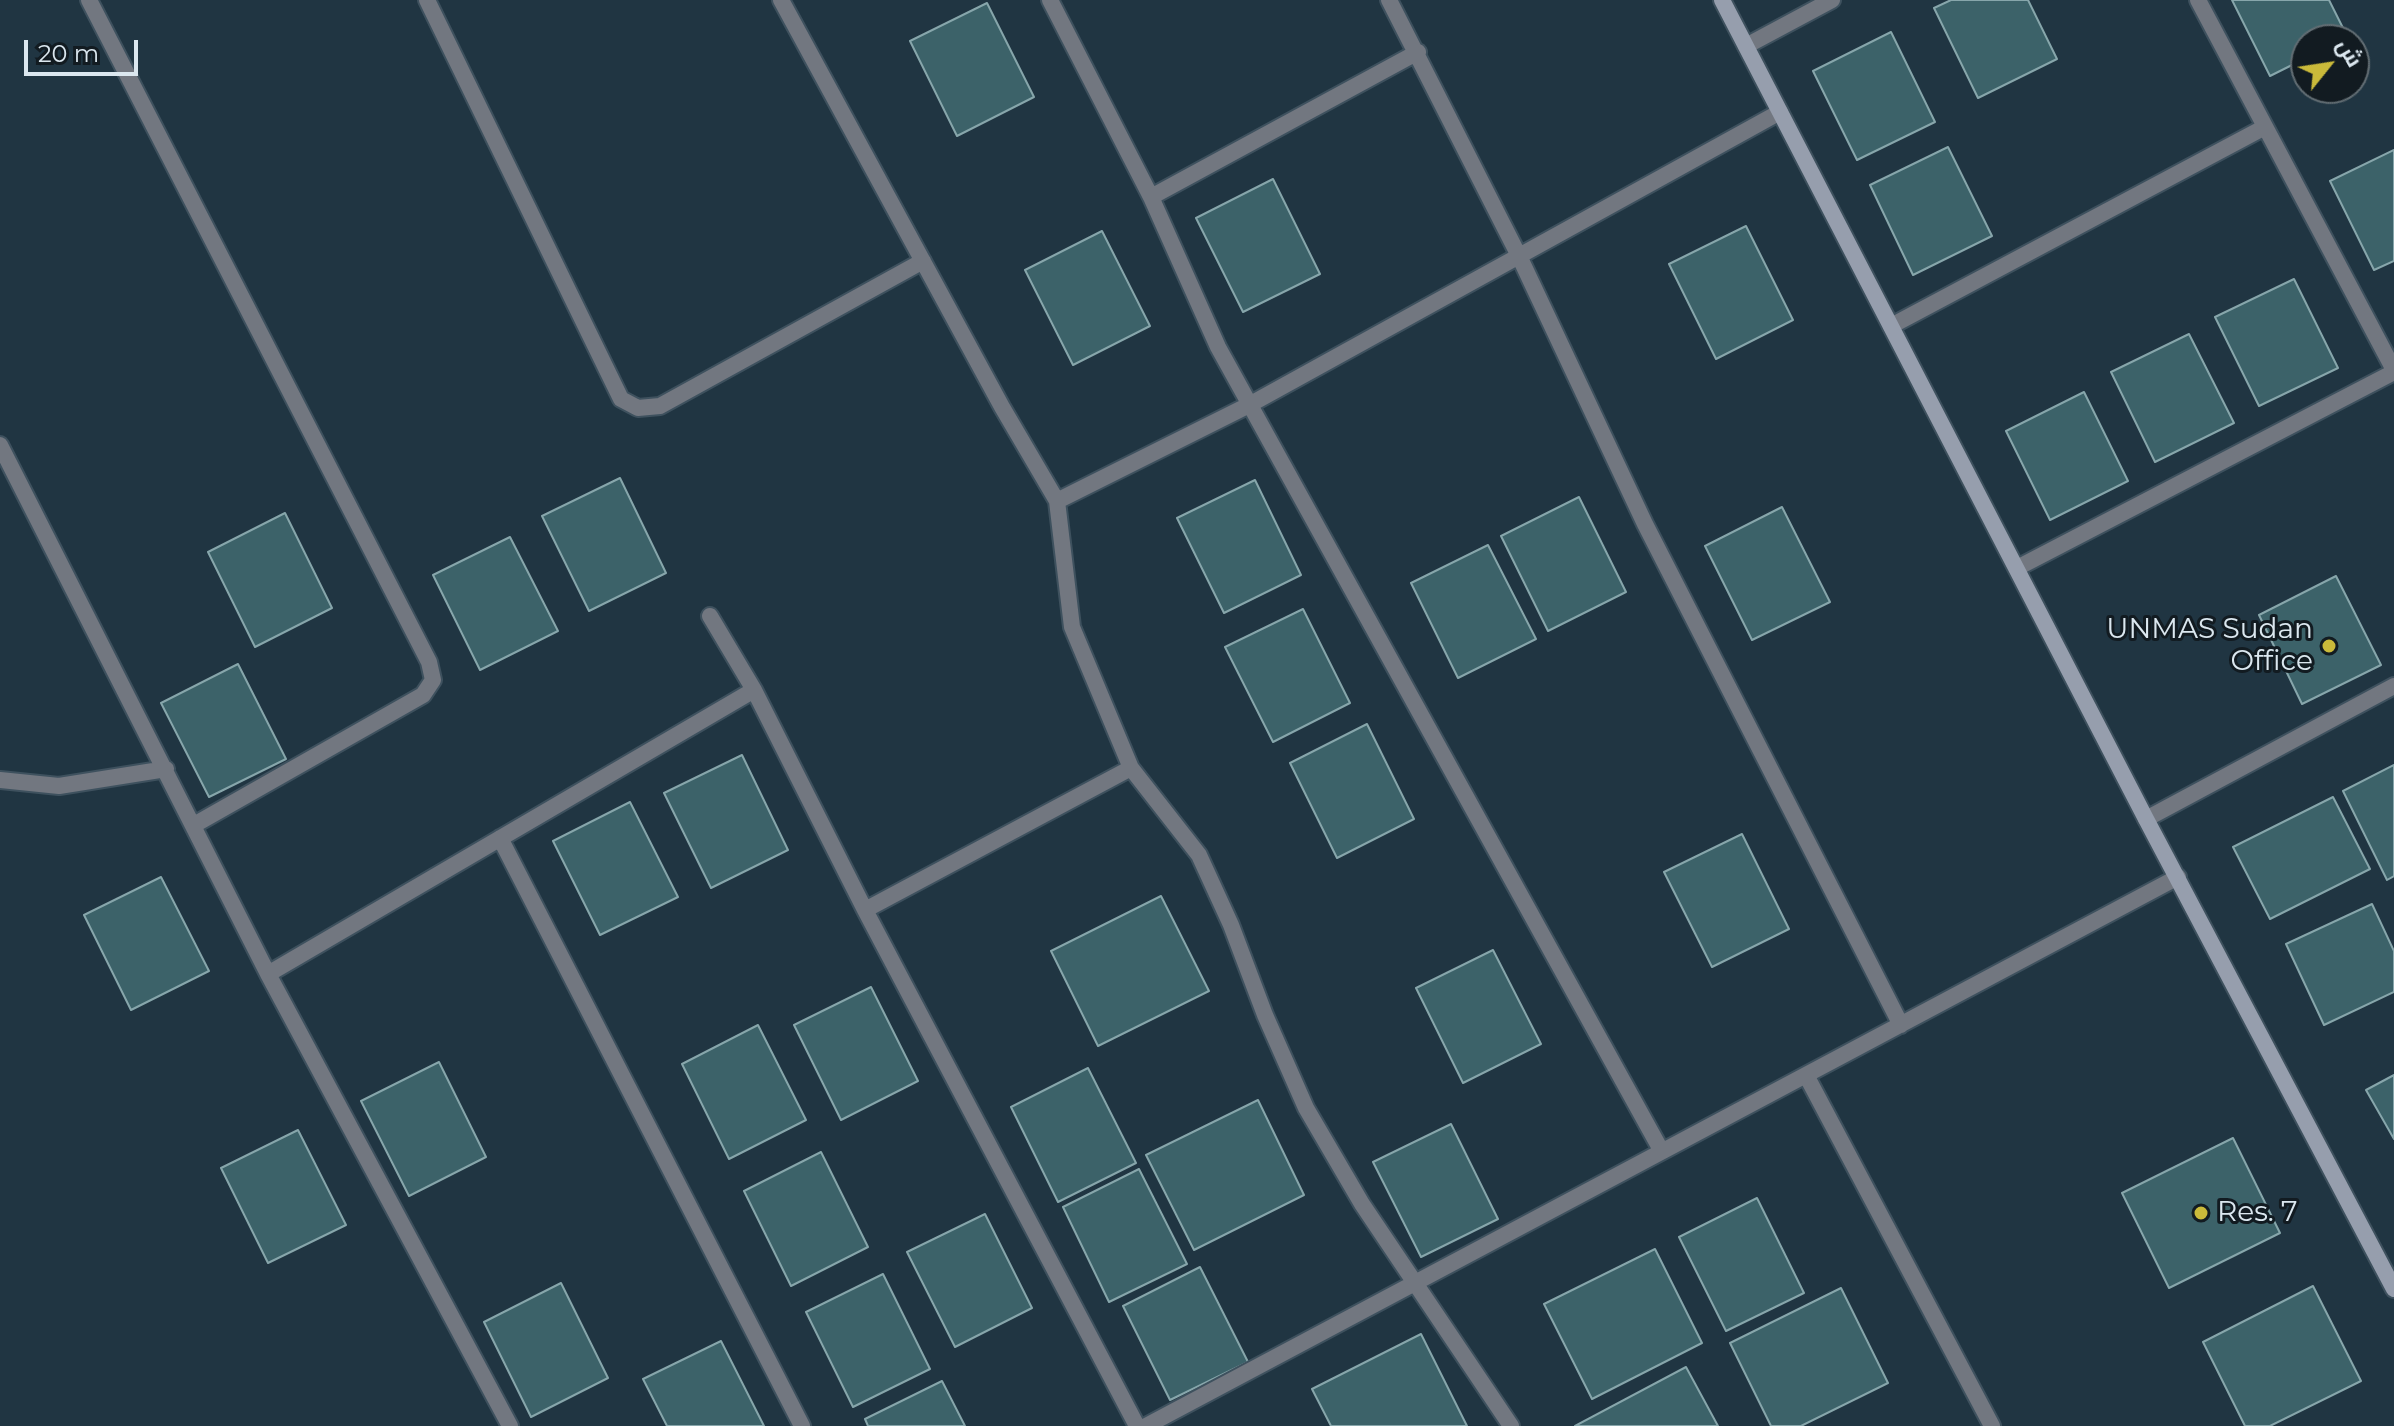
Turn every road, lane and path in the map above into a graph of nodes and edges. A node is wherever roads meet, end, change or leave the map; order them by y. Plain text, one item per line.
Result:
1 (89, 0) edge
2 (427, 0) edge
3 (781, 0) edge
4 (1050, 0) edge
5 (1389, 0) edge
6 (1722, 0) edge
7 (1832, 0) edge
8 (2198, 0) edge
9 (1746, 46) junction
10 (1418, 52) junction
11 (1780, 112) junction
12 (2265, 127) junction
13 (1151, 197) junction
14 (1520, 258) junction
15 (923, 261) junction
16 (1891, 326) junction
17 (2394, 371) edge
18 (1249, 405) junction
19 (0, 445) edge
20 (1057, 501) junction
21 (2017, 568) junction
22 (710, 616) dead end
23 (2394, 686) edge
24 (754, 690) junction
25 (1131, 768) junction
26 (166, 769) junction
27 (0, 780) edge
28 (2146, 819) junction
29 (194, 825) junction
30 (500, 838) junction
31 (2178, 877) junction
32 (865, 910) junction
33 (268, 974) junction
34 (1901, 1025) junction
35 (1806, 1075) junction
36 (1661, 1150) junction
37 (1415, 1283) junction
38 (2394, 1289) edge
39 (510, 1426) edge
40 (802, 1426) edge
41 (1137, 1426) edge
42 (1146, 1426) edge
43 (1511, 1426) edge
44 (1992, 1426) edge

1 - 29 street
2 - 15 street
3 - 15 street
4 - 13 street
5 - 10 street
6 - 9 street
7 - 9 street
8 - 12 street
9 - 11 street
10 - 13 street
10 - 14 street
11 - 14 street
11 - 16 street
12 - 16 street
12 - 17 street
13 - 18 street
14 - 18 street
14 - 34 street
15 - 20 street
16 - 21 street
17 - 21 street
18 - 20 street
18 - 36 street
19 - 26 street
20 - 25 street
21 - 28 street
22 - 24 street
23 - 28 street
24 - 30 street
24 - 32 street
25 - 32 street
25 - 37 street
26 - 27 street
26 - 29 street
28 - 31 street
29 - 33 street
30 - 33 street
30 - 40 street
31 - 34 street
31 - 38 street
32 - 41 street
33 - 39 street
34 - 35 street
35 - 36 street
35 - 44 street
36 - 37 street
37 - 42 street
37 - 43 street

